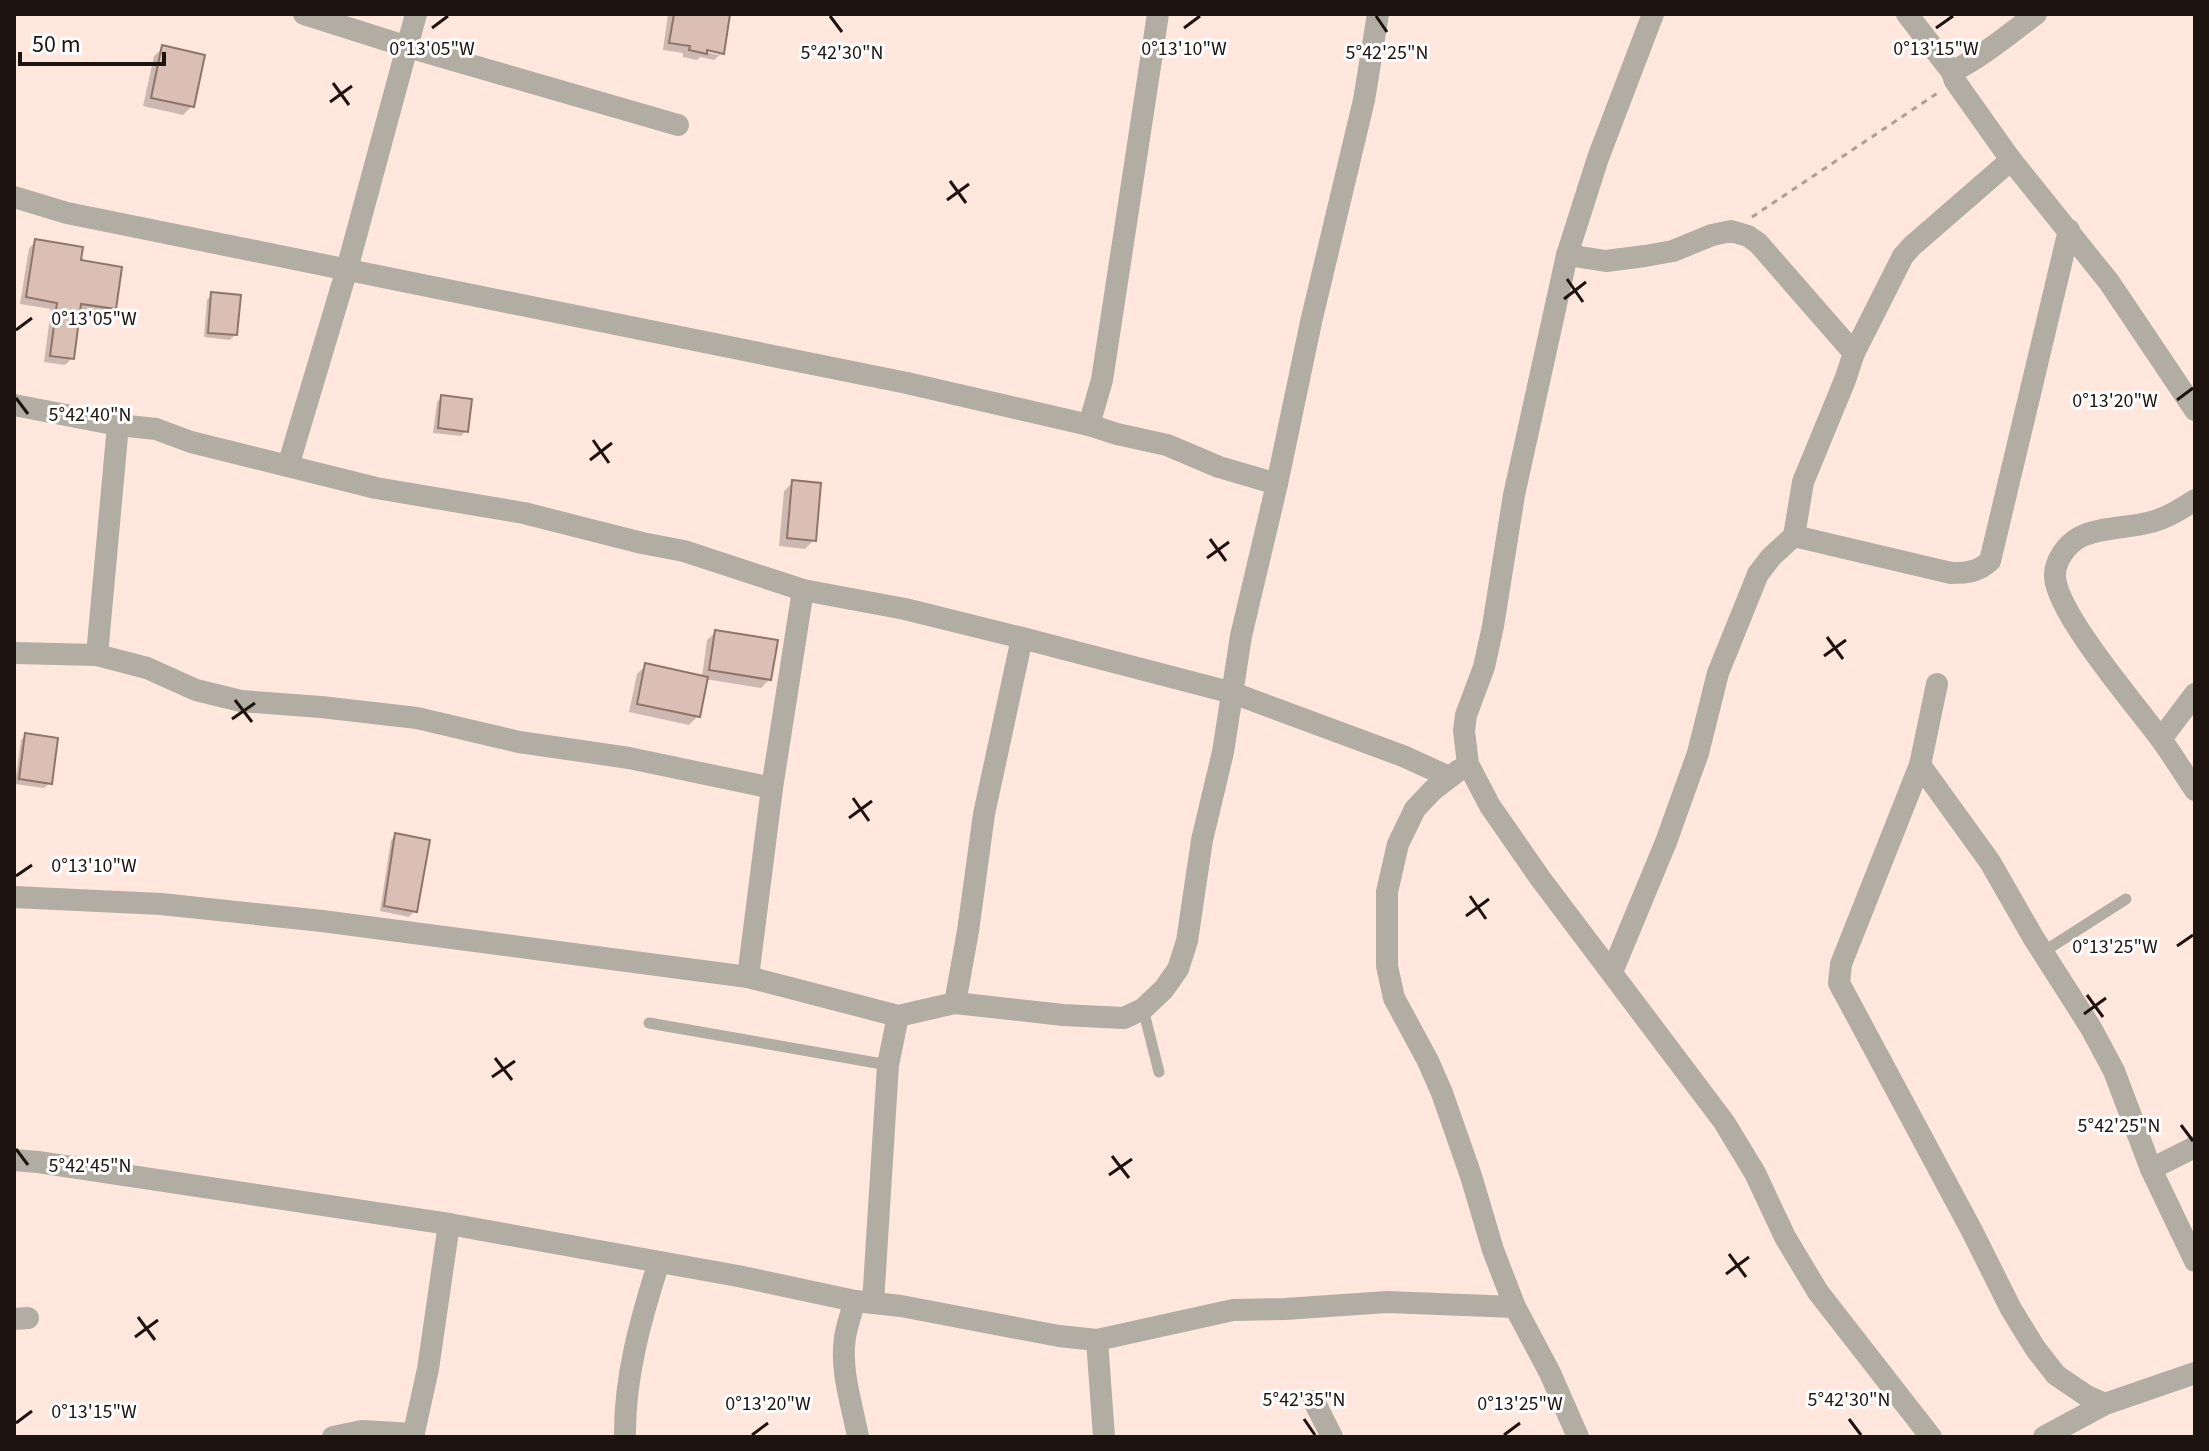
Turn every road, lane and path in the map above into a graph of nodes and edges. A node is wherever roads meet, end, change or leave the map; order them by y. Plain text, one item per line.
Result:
1 (304, 14) edge
2 (416, 14) edge
3 (1158, 14) edge
4 (1378, 14) edge
5 (1653, 14) edge
6 (1907, 14) edge
7 (2036, 14) edge
8 (408, 47) junction
9 (1953, 76) junction
10 (678, 125) dead end
11 (2011, 160) junction
12 (14, 197) edge
13 (2069, 230) junction
14 (1731, 231) junction
15 (1567, 255) junction
16 (347, 269) junction
17 (1854, 353) junction
18 (14, 405) edge
19 (2195, 410) edge
20 (118, 425) junction
21 (1089, 425) junction
22 (288, 466) junction
23 (1277, 484) junction
24 (2195, 500) edge
25 (1794, 536) junction
26 (803, 590) junction
27 (1022, 638) junction
28 (14, 653) edge
29 (97, 655) junction
30 (1937, 684) dead end
31 (1233, 693) junction
32 (2195, 694) edge
33 (2161, 739) junction
34 (1920, 765) junction
35 (1458, 771) junction
36 (772, 788) junction
37 (2195, 790) edge
38 (14, 897) edge
39 (2126, 899) dead end
40 (2043, 952) junction
41 (1612, 972) junction
42 (748, 977) junction
43 (955, 1003) junction
44 (1143, 1009) junction
45 (898, 1016) junction
46 (649, 1023) dead end
47 (888, 1065) junction
48 (1159, 1072) dead end
49 (2195, 1147) edge
50 (14, 1160) edge
51 (2151, 1169) junction
52 (449, 1224) junction
53 (2195, 1261) edge
54 (659, 1262) junction
55 (864, 1302) junction
56 (1515, 1307) junction
57 (1097, 1340) junction
58 (2195, 1373) edge
59 (1314, 1401) dead end
60 (2105, 1404) junction
61 (414, 1436) edge
62 (333, 1437) edge
63 (625, 1437) edge
64 (858, 1437) edge
65 (1104, 1437) edge
66 (1332, 1437) edge
67 (1578, 1437) edge
68 (1931, 1437) edge
69 (2044, 1437) edge

1 - 8 street
2 - 8 street
3 - 21 street
4 - 23 street
5 - 15 street
6 - 9 street
7 - 9 street
8 - 10 street
8 - 16 street
9 - 11 street
9 - 14 path
11 - 13 street
11 - 17 street
12 - 16 street
13 - 19 street
13 - 25 street
14 - 15 street
14 - 17 street
15 - 35 street
16 - 21 street
16 - 22 street
17 - 25 street
18 - 20 street
20 - 22 street
20 - 29 street
21 - 23 street
22 - 26 street
23 - 31 street
24 - 33 street
25 - 41 street
26 - 27 street
26 - 36 street
27 - 31 street
27 - 43 street
28 - 29 street
29 - 36 street
30 - 34 street
31 - 35 street
31 - 44 street
32 - 33 street
33 - 37 street
34 - 40 street
34 - 60 street
35 - 41 street
35 - 56 street
36 - 42 street
38 - 42 street
39 - 40 lane
40 - 51 street
41 - 68 street
42 - 45 street
43 - 44 street
43 - 45 street
44 - 48 lane
45 - 47 street
46 - 47 lane
47 - 55 street
49 - 51 street
50 - 52 street
51 - 53 street
52 - 54 street
52 - 61 street
54 - 55 street
54 - 63 street
55 - 57 street
55 - 64 street
56 - 57 street
56 - 67 street
57 - 65 street
58 - 60 street
59 - 66 street
60 - 69 street
61 - 62 street

